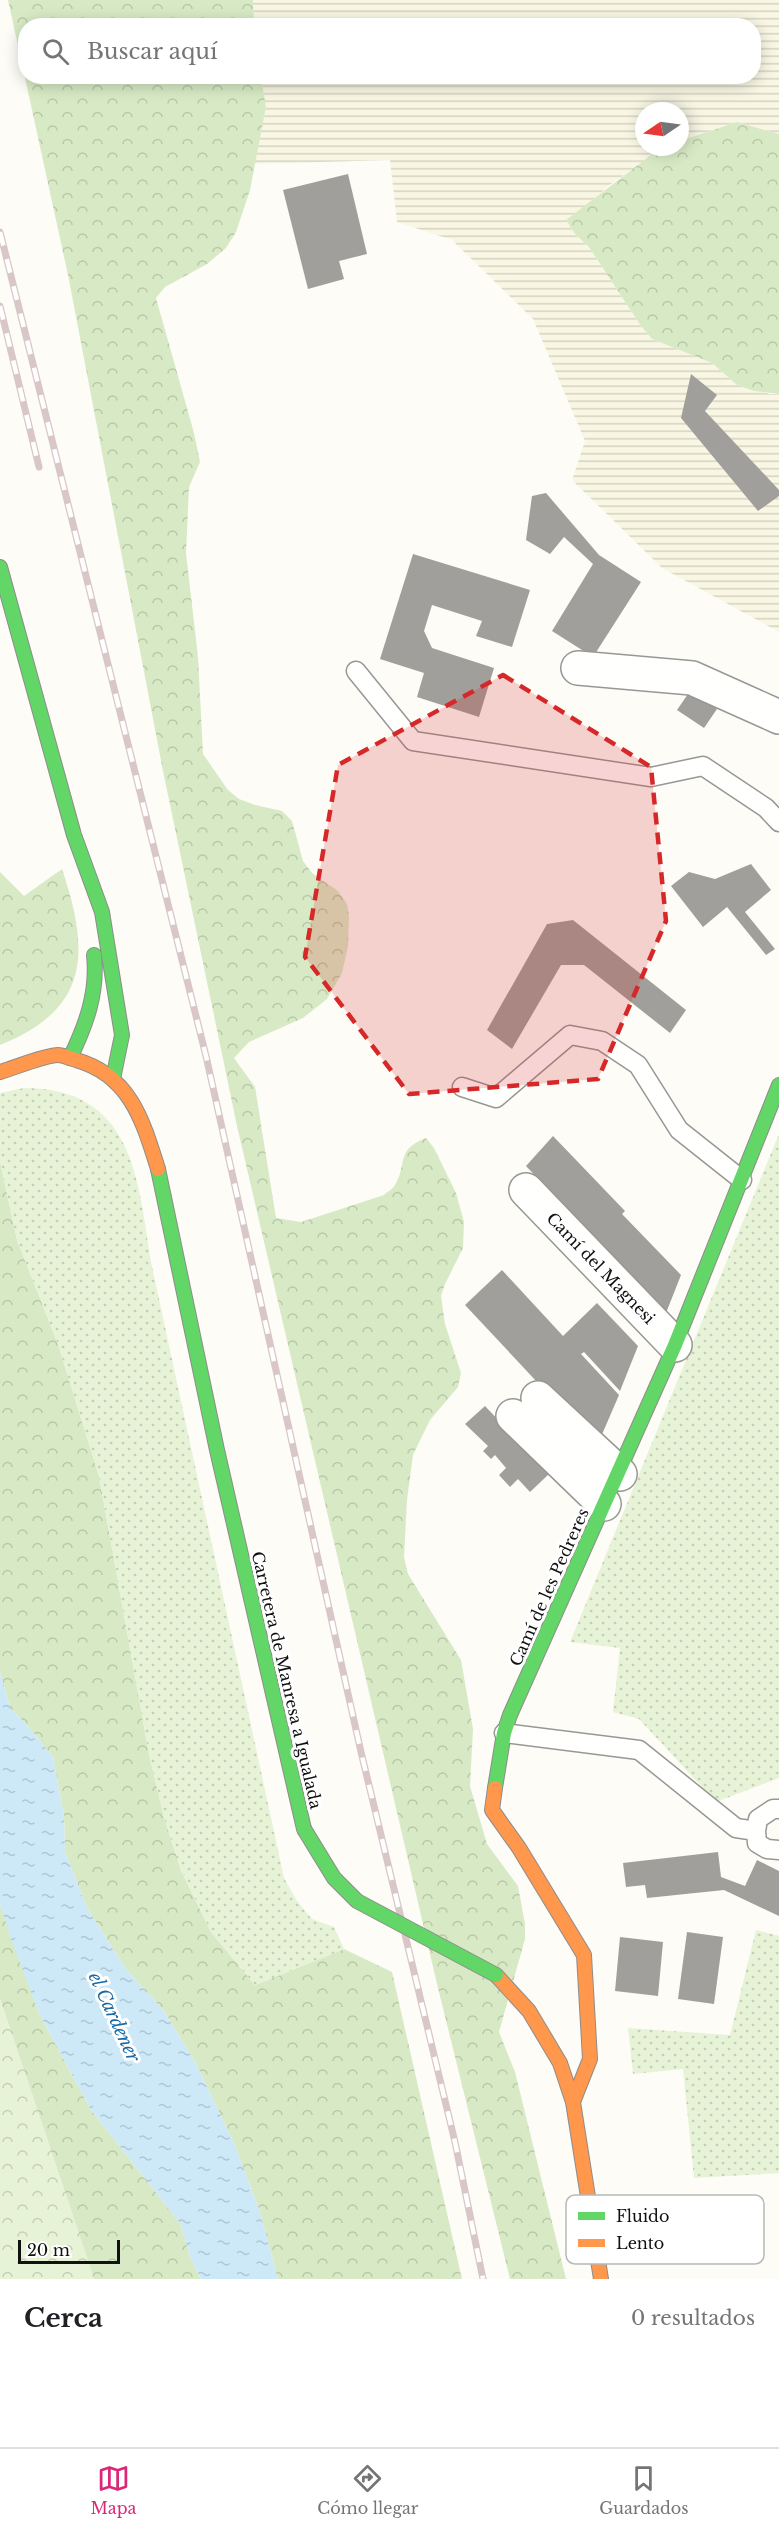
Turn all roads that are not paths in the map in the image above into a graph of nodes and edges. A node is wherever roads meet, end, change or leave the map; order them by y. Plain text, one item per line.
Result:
1 (0, 567) edge
2 (578, 668) dead end
3 (356, 671) dead end
4 (779, 717) edge
5 (779, 822) edge
6 (74, 835) junction
7 (89, 922) dead end
8 (92, 942) dead end
9 (70, 1058) junction
10 (0, 1072) edge
11 (112, 1079) junction
12 (779, 1085) edge
13 (462, 1087) dead end
14 (742, 1180) junction
15 (526, 1190) dead end
16 (675, 1345) junction
17 (620, 1474) junction
18 (604, 1504) junction
19 (504, 1733) junction
20 (779, 1809) edge
21 (756, 1830) junction
22 (779, 1850) edge
23 (573, 2102) junction
24 (588, 2195) edge
25 (599, 2264) edge
26 (601, 2279) edge

1 - 6 street
2 - 4 street
3 - 5 lane
6 - 7 street
6 - 11 street
8 - 9 street
9 - 10 street, Carretera de Manresa a Igualada
9 - 11 street, Carretera de Manresa a Igualada
11 - 23 street, Carretera de Manresa a Igualada, bridge
12 - 14 street, Camí de les Pedreres
13 - 14 lane
14 - 16 street, Camí de les Pedreres
15 - 16 street, Camí del Magnesi
16 - 17 street, Camí de les Pedreres
17 - 18 street, Camí de les Pedreres
17 - 18 street
18 - 19 street, Camí de les Pedreres
19 - 21 lane
19 - 23 street, Camí de les Pedreres
20 - 21 lane
21 - 22 lane
23 - 24 street, Carretera de Manresa a Igualada
25 - 26 street, Carretera de Manresa a Igualada

